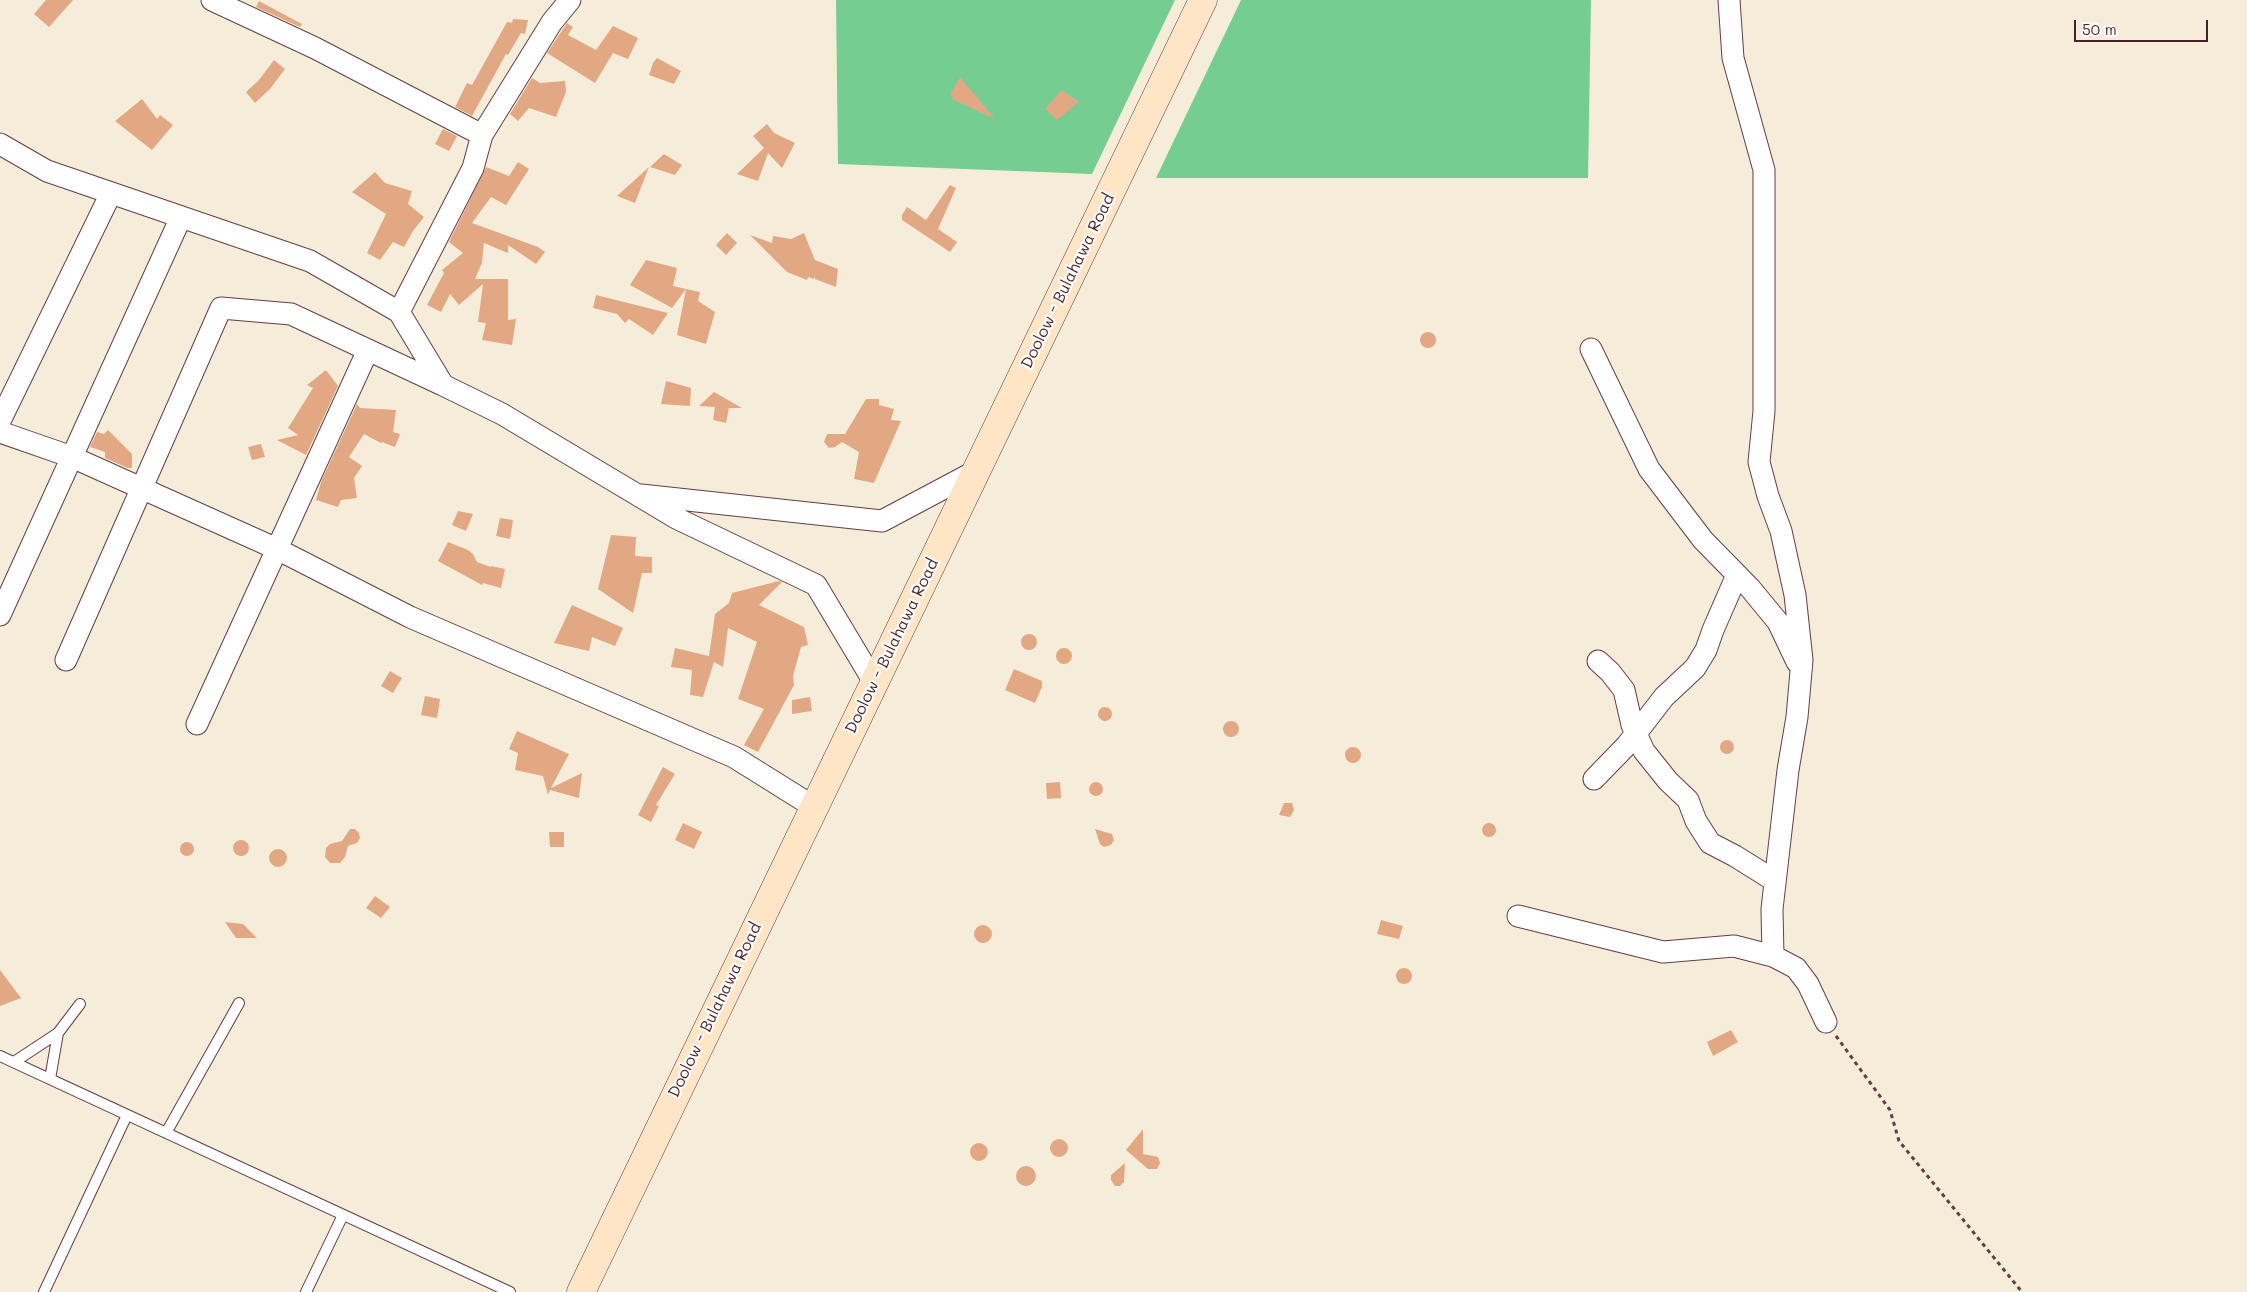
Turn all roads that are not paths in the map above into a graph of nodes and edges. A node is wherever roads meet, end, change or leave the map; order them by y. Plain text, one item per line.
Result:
1 (212, 0) edge
2 (570, 0) edge
3 (1203, 0) edge
4 (1729, 0) edge
5 (482, 135) junction
6 (0, 144) edge
7 (111, 193) junction
8 (181, 217) junction
9 (399, 312) junction
10 (368, 350) junction
11 (1591, 350) dead end
12 (443, 385) junction
13 (0, 420) edge
14 (0, 432) edge
15 (72, 457) junction
16 (976, 471) junction
17 (142, 489) junction
18 (632, 494) junction
19 (277, 550) junction
20 (1737, 574) junction
21 (0, 615) edge
22 (66, 660) dead end
23 (1598, 661) dead end
24 (1801, 671) junction
25 (874, 682) junction
26 (197, 724) dead end
27 (1636, 733) junction
28 (1594, 779) dead end
29 (814, 807) junction
30 (1775, 881) junction
31 (1518, 916) dead end
32 (1774, 956) junction
33 (239, 1003) dead end
34 (80, 1004) dead end
35 (1826, 1022) road end
36 (58, 1033) junction
37 (0, 1056) edge
38 (14, 1062) junction
39 (50, 1079) junction
40 (127, 1115) junction
41 (166, 1133) junction
42 (343, 1215) junction
43 (44, 1292) edge
44 (306, 1292) edge
45 (510, 1292) edge
46 (581, 1292) edge

1 - 5 street
2 - 5 street
3 - 16 main road, Doolow - Bulahawa Road
4 - 24 street
5 - 9 street
6 - 7 street
7 - 8 street
7 - 13 street
8 - 9 street
8 - 15 street
9 - 12 street
10 - 12 street
10 - 17 street
10 - 19 street
11 - 20 street
12 - 18 street
14 - 15 street
15 - 17 street
15 - 21 street
16 - 18 street
16 - 25 main road, Doolow - Bulahawa Road
17 - 19 street
17 - 22 street
18 - 25 street
19 - 26 street
19 - 29 street
20 - 24 street
20 - 27 street
23 - 27 street
24 - 30 street
25 - 29 main road, Doolow - Bulahawa Road
27 - 28 street
27 - 30 street
29 - 46 main road, Doolow - Bulahawa Road
30 - 32 street
31 - 32 street
32 - 35 street
33 - 41 lane
34 - 36 lane
36 - 38 lane
36 - 39 lane
37 - 38 lane
38 - 39 lane
39 - 40 lane
40 - 41 lane
40 - 43 lane
41 - 42 lane
42 - 44 lane
42 - 45 lane

